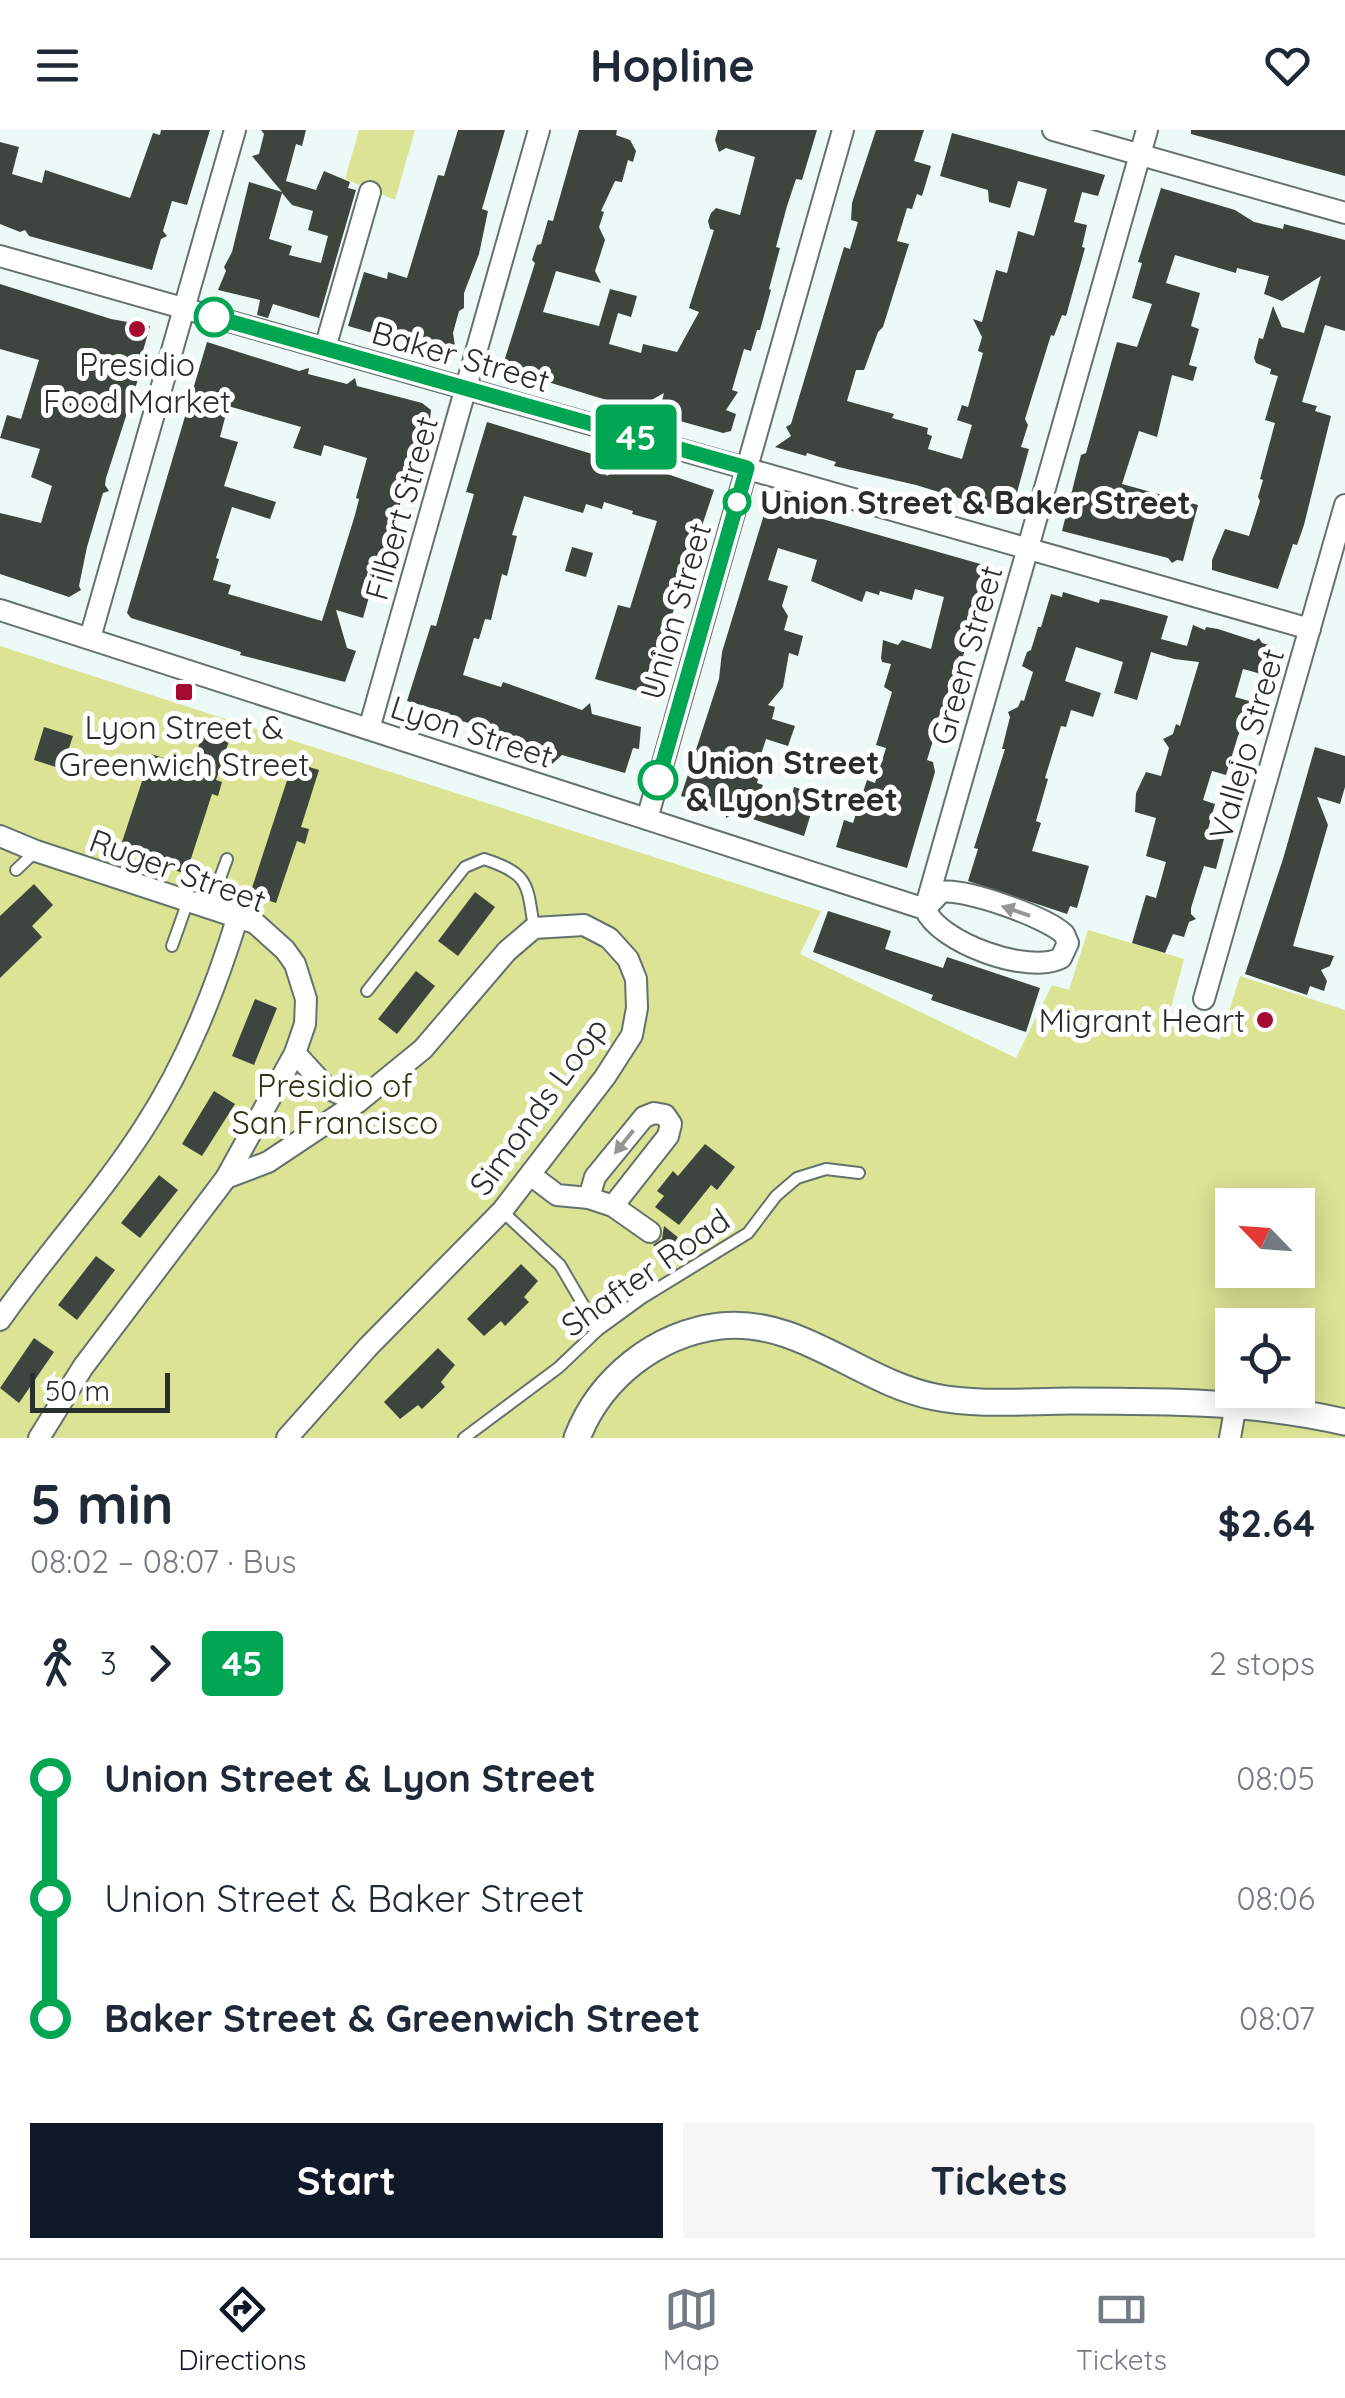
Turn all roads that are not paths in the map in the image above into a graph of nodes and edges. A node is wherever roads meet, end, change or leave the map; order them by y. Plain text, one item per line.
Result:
1 (235, 130) edge
2 (539, 130) edge
3 (843, 130) edge
4 (1053, 130) edge
5 (1147, 130) edge
6 (1140, 155) junction
7 (370, 192) dead end
8 (1345, 214) edge
9 (0, 256) edge
10 (184, 308) junction
11 (325, 348) junction
12 (466, 388) junction
13 (747, 468) junction
14 (1345, 505) edge
15 (1028, 548) junction
16 (0, 610) edge
17 (1310, 629) junction
18 (90, 638) junction
19 (369, 728) junction
20 (647, 819) junction
21 (0, 836) edge
22 (36, 851) junction
23 (227, 859) dead end
24 (16, 870) dead end
25 (188, 901) junction
26 (209, 908) junction
27 (926, 909) junction
28 (238, 916) junction
29 (534, 928) junction
30 (172, 946) dead end
31 (367, 991) dead end
32 (1204, 999) dead end
33 (296, 1053) junction
34 (358, 1102) junction
35 (859, 1172) dead end
36 (532, 1176) junction
37 (226, 1178) junction
38 (589, 1198) junction
39 (613, 1206) junction
40 (502, 1211) junction
41 (650, 1232) dead end
42 (0, 1320) edge
43 (598, 1330) junction
44 (1215, 1404) edge
45 (1235, 1408) edge
46 (1260, 1408) edge
47 (1345, 1422) edge
48 (38, 1438) edge
49 (287, 1438) edge
50 (464, 1438) edge
51 (577, 1438) edge
52 (1230, 1438) edge

1 - 10 street
2 - 12 street, Filbert Street
3 - 13 street, Union Street
4 - 6 street
5 - 6 street, Green Street
6 - 8 street
6 - 15 street, Green Street
7 - 11 street
9 - 10 street, Baker Street
10 - 11 street, Baker Street
10 - 18 street
11 - 12 street, Baker Street
12 - 13 street, Baker Street
12 - 19 street, Filbert Street
13 - 15 street, Baker Street
13 - 20 street, Union Street
14 - 17 street, Vallejo Street
15 - 17 street, Baker Street
15 - 27 street, Green Street
16 - 18 street, Lyon Street
17 - 32 street, Vallejo Street
18 - 19 street, Lyon Street
19 - 20 street, Lyon Street
20 - 27 street, Lyon Street
21 - 22 street, Ruger Street
22 - 24 lane
22 - 25 street, Ruger Street
23 - 26 lane
25 - 26 street, Ruger Street
25 - 30 lane
26 - 28 street, Ruger Street
27 -> 27 street, Lyon Street
28 - 33 street, Ruger Street
28 - 42 street
29 - 31 lane
29 - 34 street
29 - 36 street, Simonds Loop
33 - 34 street
33 - 37 street, Ruger Street
34 - 37 street
35 - 43 lane, Shafter Road
36 - 38 street
36 - 40 street, Simonds Loop
37 - 48 street
38 - 39 street
39 -> 38 street
39 - 41 street
40 - 43 lane
40 - 49 street, Simonds Loop
43 - 50 lane, Shafter Road
44 - 51 street
45 - 52 street
46 - 47 street

